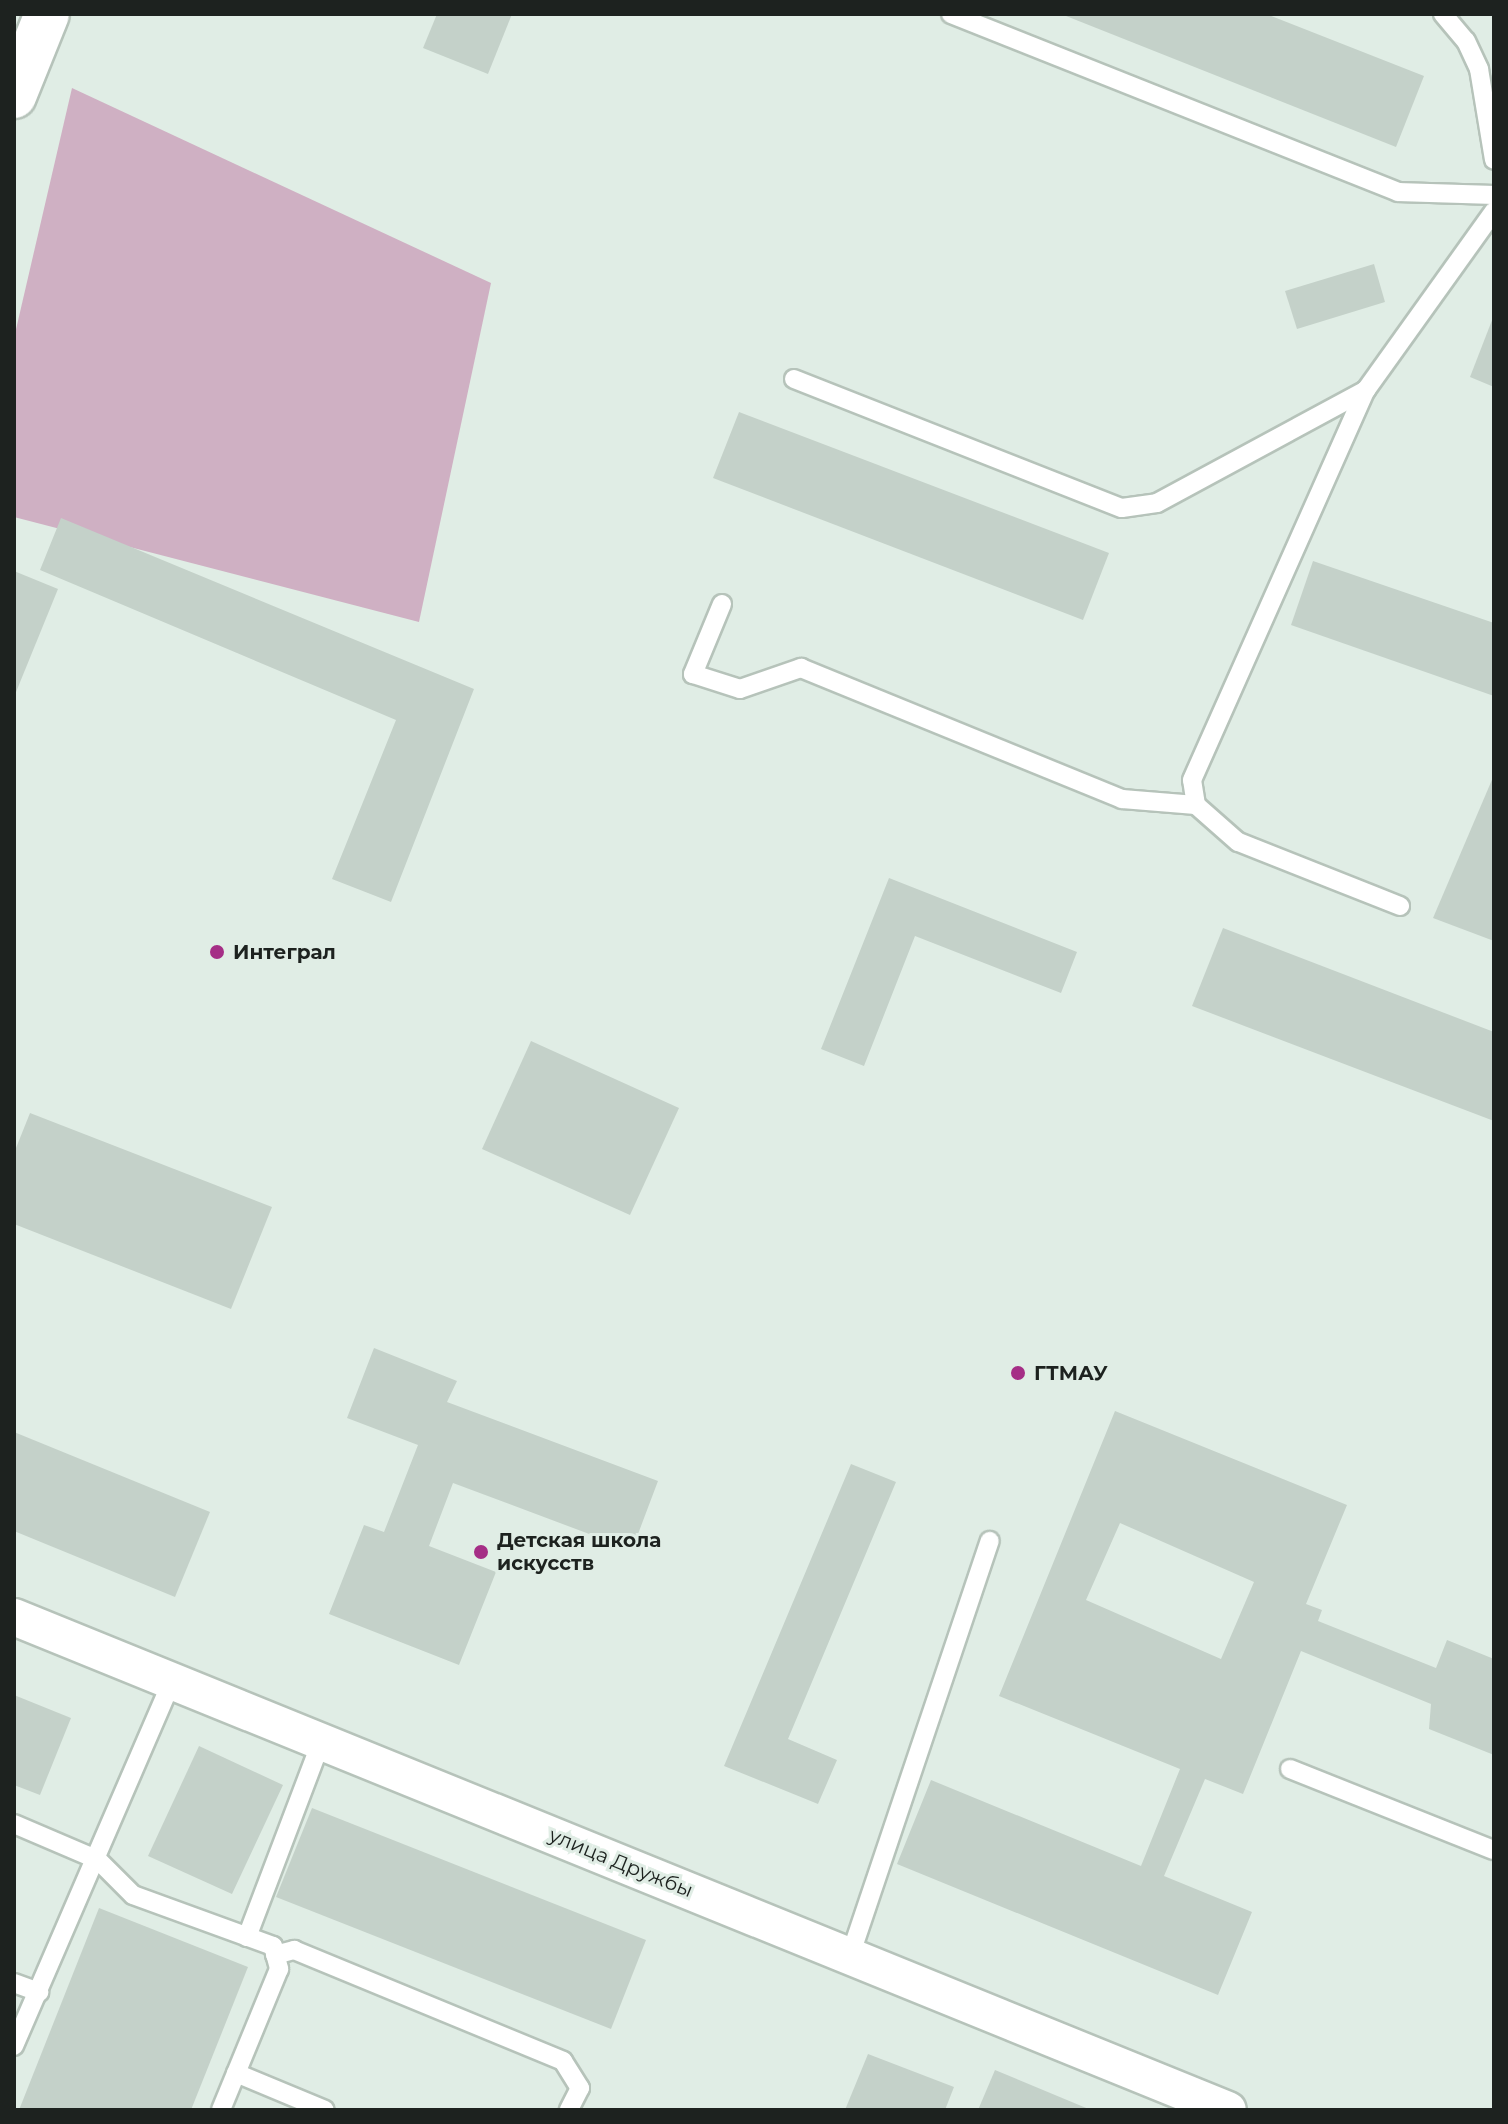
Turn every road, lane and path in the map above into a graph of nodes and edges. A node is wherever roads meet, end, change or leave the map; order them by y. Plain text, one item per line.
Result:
1 (47, 14) edge
2 (951, 14) edge
3 (1443, 14) edge
4 (14, 96) edge
5 (1494, 160) edge
6 (1494, 195) edge
7 (1494, 211) edge
8 (794, 379) dead end
9 (1366, 390) junction
10 (722, 604) dead end
11 (1196, 805) junction
12 (1400, 906) dead end
13 (990, 1541) dead end
14 (14, 1617) edge
15 (172, 1681) junction
16 (321, 1742) junction
17 (1290, 1769) dead end
18 (14, 1824) edge
19 (1494, 1850) edge
20 (98, 1860) junction
21 (247, 1937) junction
22 (275, 1955) junction
23 (850, 1956) junction
24 (14, 1983) edge
25 (39, 1992) junction
26 (14, 2046) edge
27 (236, 2073) junction
28 (221, 2110) edge
29 (325, 2110) edge
30 (569, 2110) edge
31 (1228, 2110) edge

1 - 4 street
2 - 6 lane
3 - 5 lane
7 - 9 lane
8 - 9 lane
9 - 11 lane
10 - 11 lane
11 - 12 lane
13 - 23 lane
14 - 15 street, улица Дружбы
15 - 16 street, улица Дружбы
15 - 20 lane
16 - 21 lane
16 - 23 street, улица Дружбы
17 - 19 lane
18 - 20 lane
20 - 21 lane
20 - 25 lane
21 - 22 lane
22 - 27 lane
22 - 30 lane
23 - 31 street, улица Дружбы
24 - 25 lane
25 - 26 lane
27 - 28 lane
27 - 29 lane

